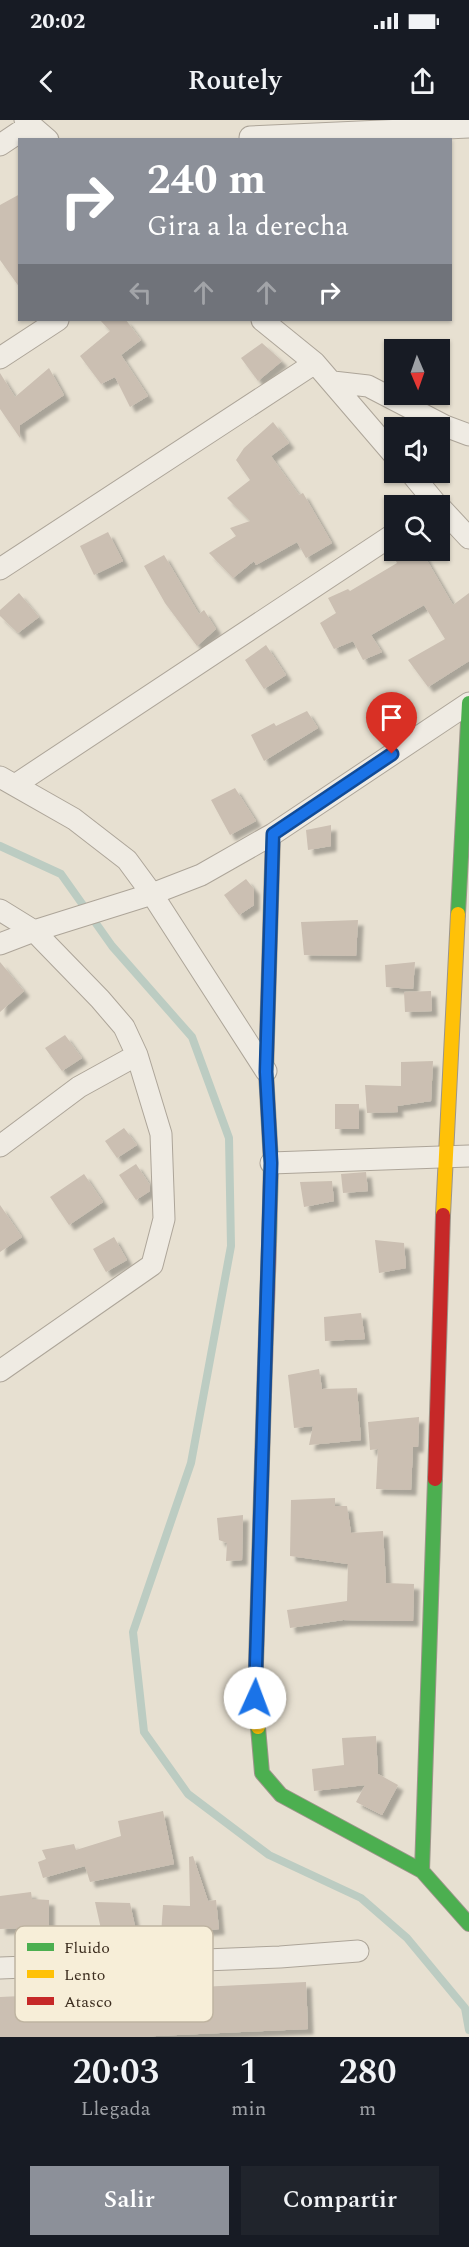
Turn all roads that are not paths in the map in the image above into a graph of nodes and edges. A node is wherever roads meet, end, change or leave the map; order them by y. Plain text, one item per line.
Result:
1 (27, 123) edge
2 (469, 127) edge
3 (250, 132) edge
4 (46, 138) edge
5 (0, 145) edge
6 (56, 321) edge
7 (263, 321) edge
8 (0, 358) edge
9 (315, 363) junction
10 (333, 382) junction
11 (469, 435) edge
12 (384, 442) edge
13 (419, 483) edge
14 (429, 495) edge
15 (450, 518) edge
16 (469, 538) edge
17 (384, 540) edge
18 (0, 569) edge
19 (469, 703) edge
20 (7, 781) edge
21 (273, 834) junction
22 (152, 894) junction
23 (0, 910) edge
24 (34, 931) junction
25 (0, 944) edge
26 (137, 1055) junction
27 (266, 1072) junction
28 (0, 1146) edge
29 (469, 1156) edge
30 (445, 1158) junction
31 (271, 1163) junction
32 (0, 1371) edge
33 (422, 1871) junction
34 (469, 1924) edge
35 (358, 1951) dead end
36 (213, 1960) edge
37 (15, 1967) edge
38 (0, 1968) edge

1 - 4 street
1 - 5 street
2 - 3 street
6 - 8 street
7 - 9 street
9 - 10 street
9 - 18 street
10 - 11 street
10 - 12 street
13 - 14 street
15 - 16 street
17 - 20 street
19 - 21 street
19 - 30 street
20 - 22 street
21 - 22 street
21 - 27 street
22 - 24 street
22 - 27 street
23 - 24 street
24 - 25 street
24 - 26 street
26 - 28 street
26 - 32 street
27 - 31 street
29 - 30 street
30 - 31 street
30 - 33 street
31 - 33 street
33 - 34 street
35 - 36 street
37 - 38 street

